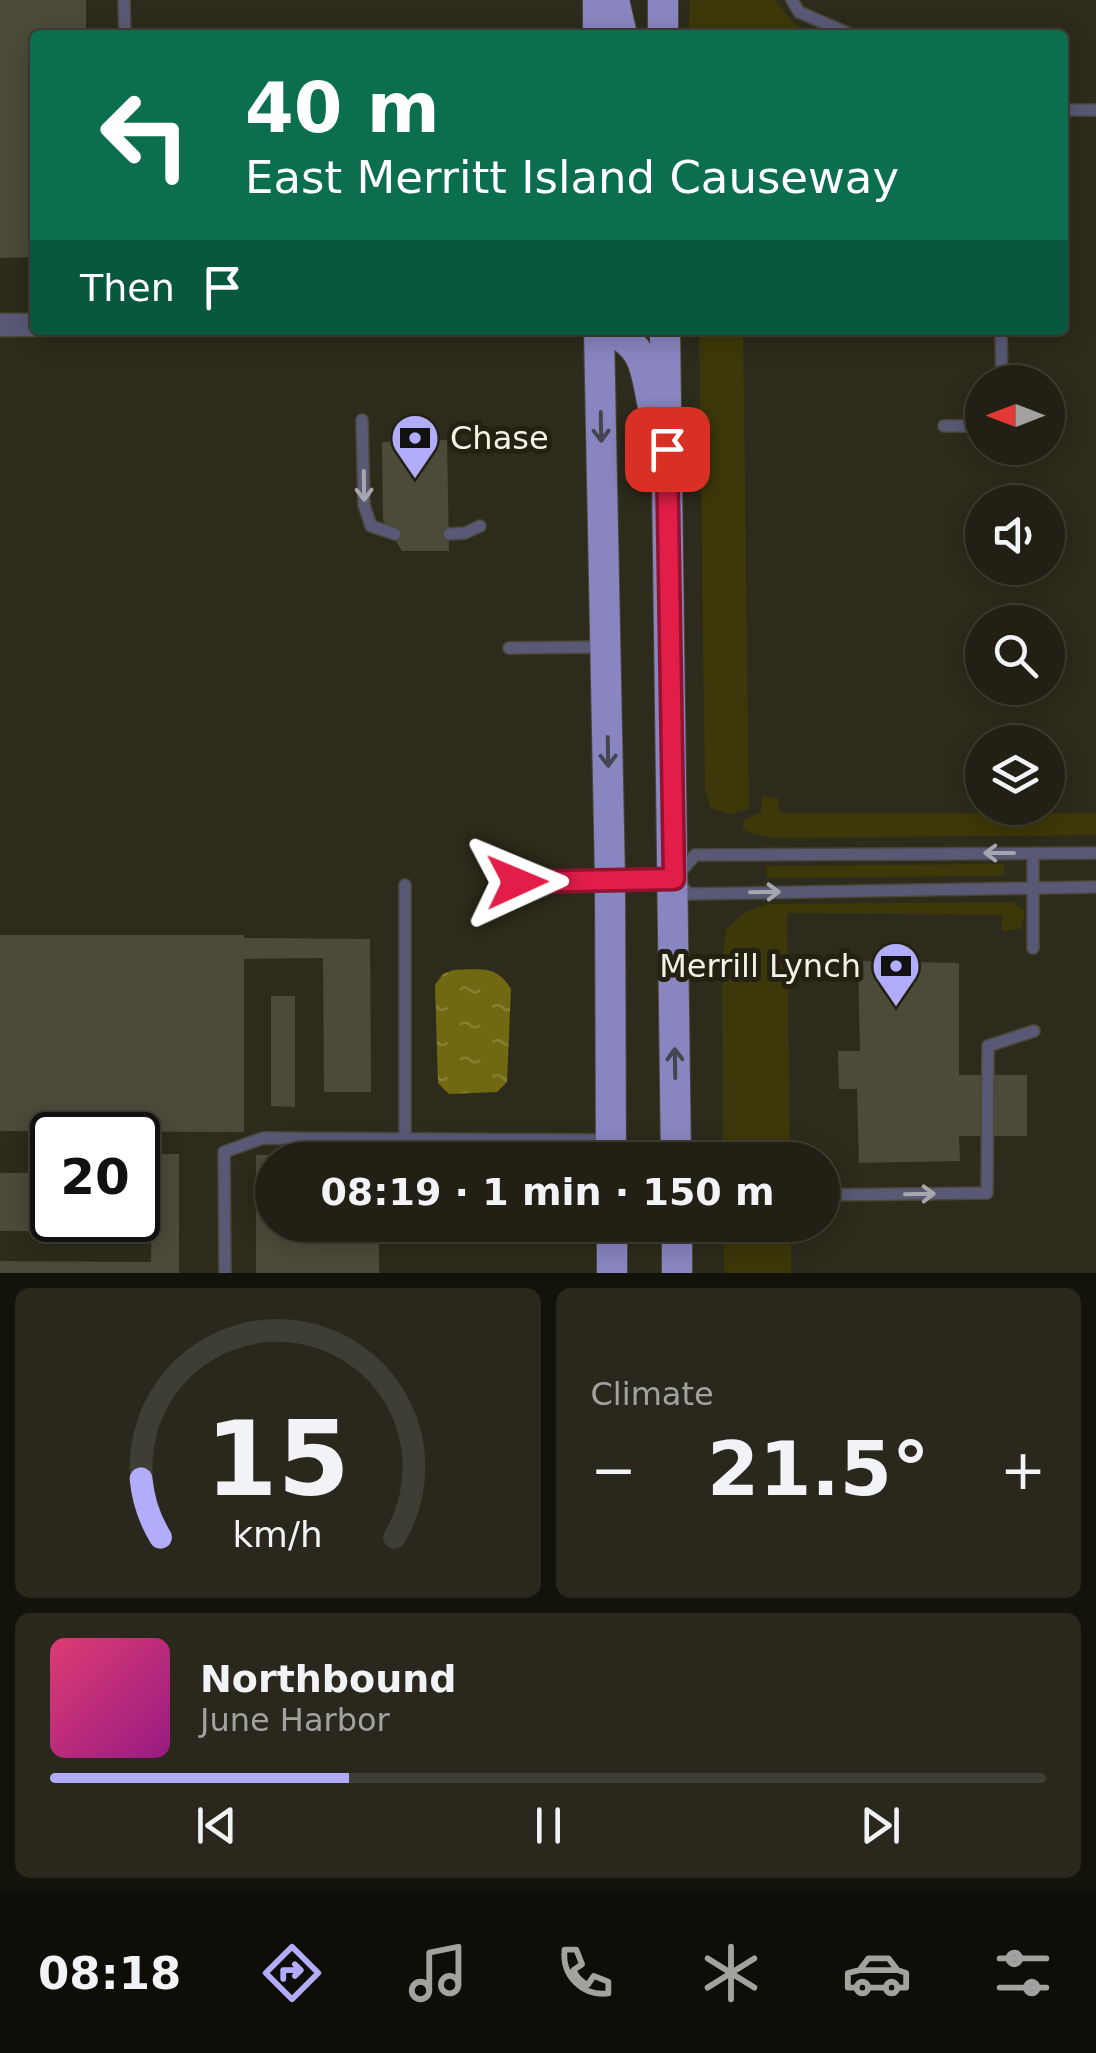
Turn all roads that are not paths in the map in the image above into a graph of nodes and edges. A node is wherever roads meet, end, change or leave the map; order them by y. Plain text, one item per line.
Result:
1 (124, 0) edge
2 (598, 0) edge
3 (614, 0) edge
4 (663, 0) edge
5 (792, 0) edge
6 (125, 30) edge
7 (598, 30) edge
8 (621, 30) edge
9 (663, 30) edge
10 (840, 30) edge
11 (1068, 110) edge
12 (1096, 110) edge
13 (0, 324) edge
14 (30, 325) edge
15 (599, 335) edge
16 (620, 335) edge
17 (665, 335) edge
18 (1001, 335) edge
19 (1002, 365) edge
20 (362, 420) dead end
21 (944, 426) dead end
22 (965, 426) edge
23 (668, 489) junction
24 (480, 526) dead end
25 (394, 534) dead end
26 (449, 534) dead end
27 (606, 647) junction
28 (509, 648) dead end
29 (1033, 853) junction
30 (1096, 853) edge
31 (674, 879) junction
32 (610, 880) junction
33 (517, 882) dead end
34 (405, 884) dead end
35 (1096, 887) edge
36 (1034, 888) junction
37 (1033, 948) dead end
38 (1034, 1031) dead end
39 (406, 1138) junction
40 (474, 1142) edge
41 (611, 1142) edge
42 (676, 1142) edge
43 (840, 1195) edge
44 (612, 1242) edge
45 (677, 1242) edge
46 (225, 1273) edge
47 (612, 1273) edge
48 (678, 1273) edge

1 - 6 lane
2 - 7 main road
3 - 8 main road
4 - 9 main road
5 - 10 lane
11 - 12 lane
13 - 14 street
15 -> 27 main road
16 - 23 main road
17 - 23 main road
18 - 19 lane
20 -> 25 lane
21 - 22 lane
23 - 31 main road
24 - 26 lane
27 - 28 lane
27 -> 32 main road
29 - 30 lane
29 -> 31 lane
29 - 36 lane
31 - 32 lane
31 -> 36 lane
42 -> 31 main road
32 - 33 lane
32 - 41 main road
34 - 39 lane
35 - 36 lane
36 - 37 lane
43 -> 38 lane
39 - 40 lane
39 - 46 lane
44 - 47 main road
45 - 48 main road

